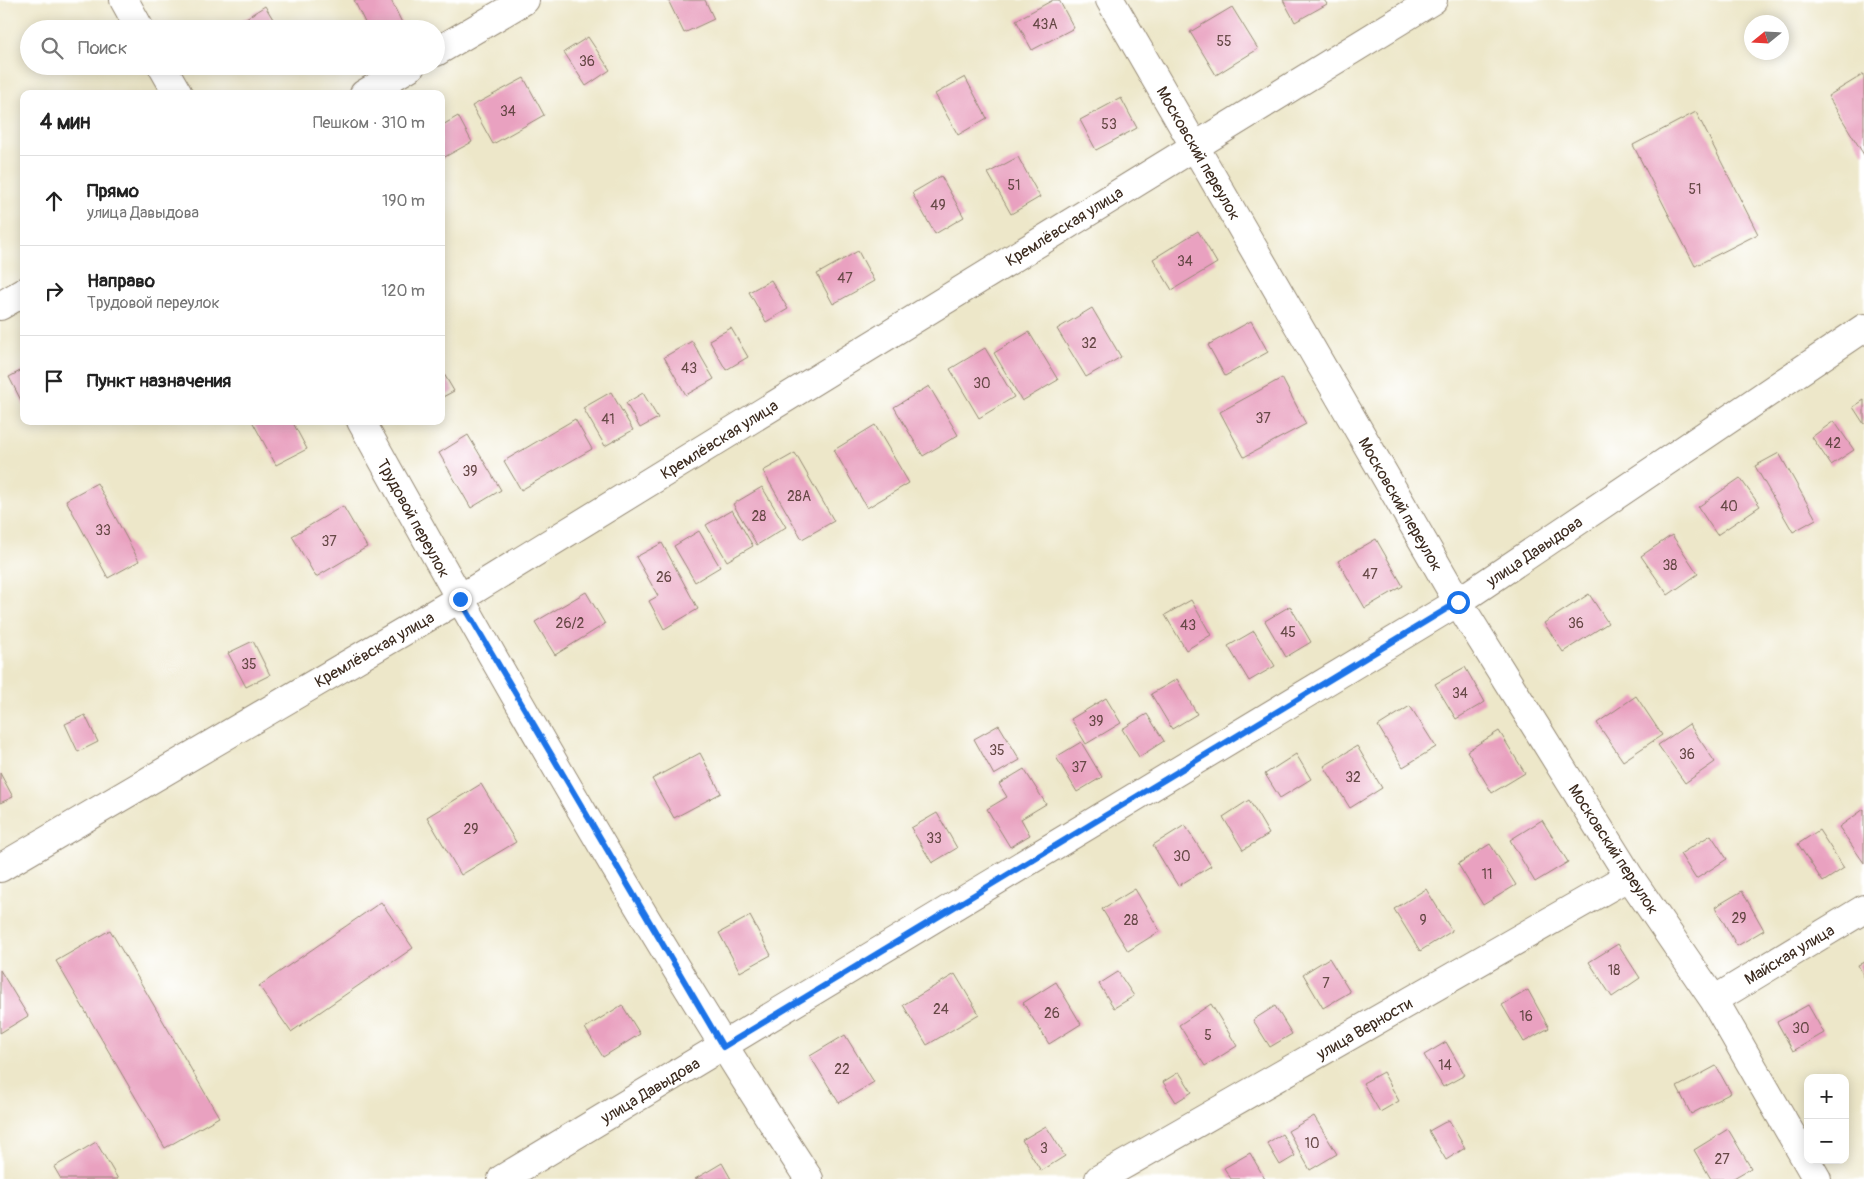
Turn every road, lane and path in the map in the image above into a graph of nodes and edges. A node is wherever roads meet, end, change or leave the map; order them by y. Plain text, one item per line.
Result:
1 (124, 0) edge
2 (524, 0) edge
3 (1110, 0) edge
4 (1433, 0) edge
5 (135, 20) edge
6 (445, 47) edge
7 (167, 75) edge
8 (396, 75) edge
9 (176, 90) edge
10 (371, 90) edge
11 (1195, 145) junction
12 (20, 294) edge
13 (0, 306) edge
14 (1864, 328) edge
15 (363, 425) edge
16 (460, 599) junction
17 (1458, 602) junction
18 (0, 868) edge
19 (1629, 876) junction
20 (1864, 909) edge
21 (1714, 1000) junction
22 (723, 1047) junction
23 (1804, 1175) edge
24 (502, 1179) edge
25 (809, 1179) edge
26 (1100, 1179) edge

1 - 5 street
2 - 6 street
3 - 11 street, Московский переулок
4 - 11 street, Кремлёвская улица
7 - 9 street
8 - 10 street
11 - 16 street, Кремлёвская улица
11 - 17 street, Московский переулок
12 - 13 street
14 - 17 street, улица Давыдова
15 - 16 street, Трудовой переулок
16 - 18 street, Кремлёвская улица
16 - 22 street, Трудовой переулок
17 - 19 street, Московский переулок
17 - 22 street, улица Давыдова
19 - 21 street, Московский переулок
19 - 26 street, улица Верности
20 - 21 street, Майская улица
21 - 23 street, Московский переулок
22 - 24 street, улица Давыдова
22 - 25 street, Трудовой переулок

